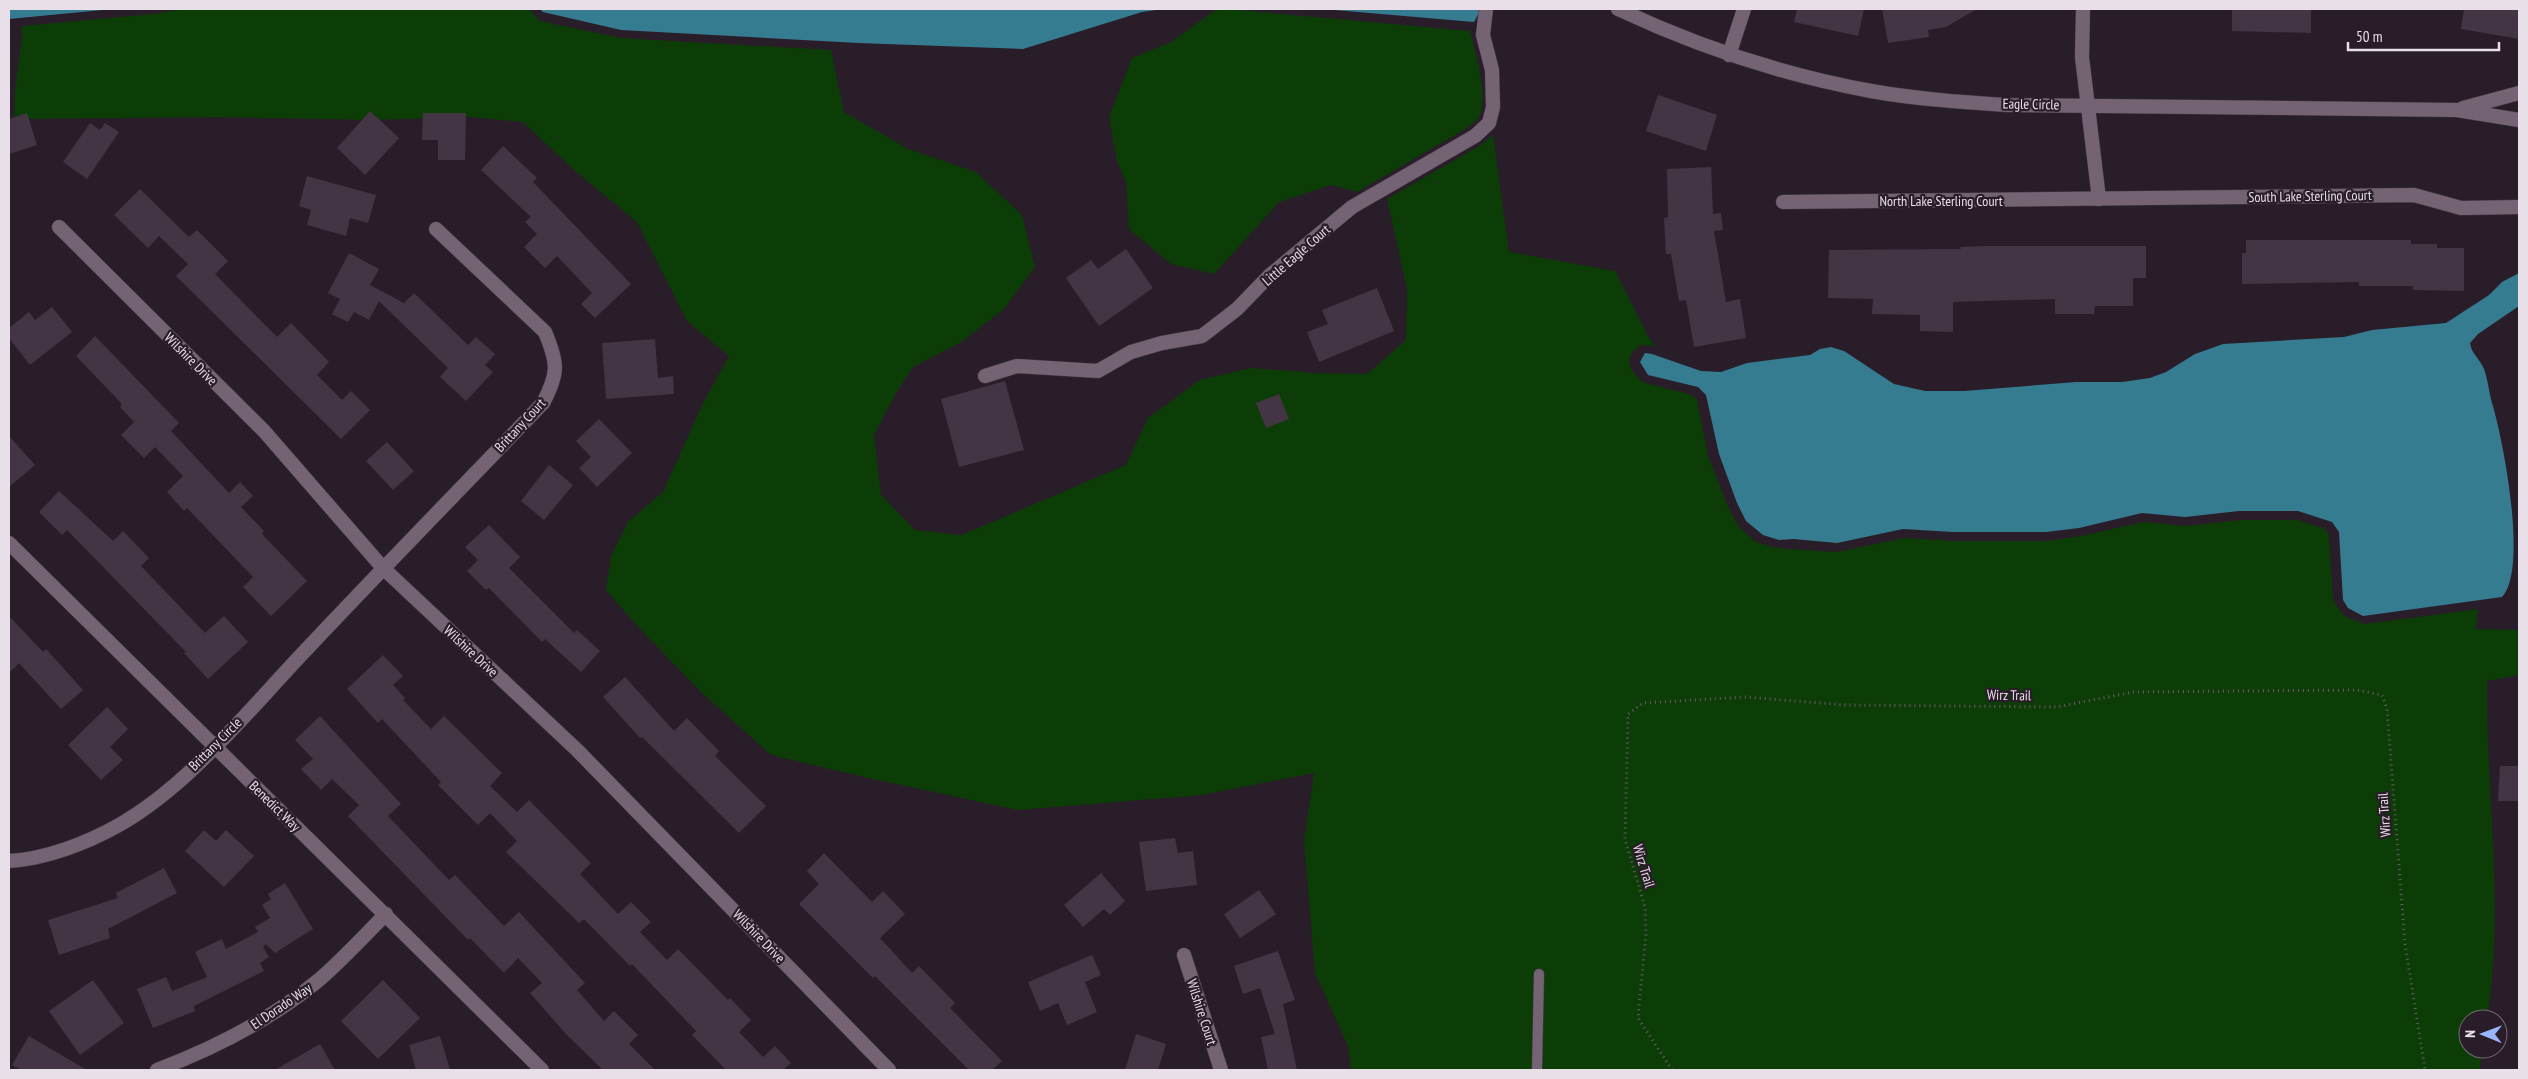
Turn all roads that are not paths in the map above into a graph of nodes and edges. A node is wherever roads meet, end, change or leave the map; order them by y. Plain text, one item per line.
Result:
1 (1486, 9) edge
2 (1618, 9) edge
3 (1744, 9) edge
4 (2083, 9) edge
5 (1729, 55) junction
6 (2519, 93) edge
7 (2087, 105) junction
8 (2457, 110) junction
9 (2519, 120) edge
10 (2099, 199) junction
11 (1783, 202) dead end
12 (2519, 207) edge
13 (59, 227) dead end
14 (436, 228) dead end
15 (985, 376) dead end
16 (9, 543) edge
17 (383, 568) junction
18 (214, 747) junction
19 (9, 861) edge
20 (386, 914) junction
21 (1184, 955) dead end
22 (1539, 974) dead end
23 (157, 1070) edge
24 (540, 1070) edge
25 (889, 1070) edge
26 (1221, 1070) edge
27 (1537, 1070) edge

1 - 15 street, Little Eagle Court
2 - 5 street, Eagle Circle
3 - 5 street
4 - 7 street
5 - 7 street, Eagle Circle
6 - 8 street, Eagle Circle
7 - 8 street, Eagle Circle
7 - 10 street
8 - 9 street, Eagle Circle
10 - 11 street, North Lake Sterling Court
10 - 12 street, South Lake Sterling Court
13 - 17 street, Wilshire Drive
14 - 17 street, Brittany Court
16 - 18 street, Benedict Way
17 - 18 street, Brittany Circle
17 - 25 street, Wilshire Drive
18 - 19 street, Brittany Circle
18 - 20 street, Benedict Way
20 - 23 street, El Dorado Way
20 - 24 street, Benedict Way
21 - 26 street, Wilshire Court
22 - 27 lane

